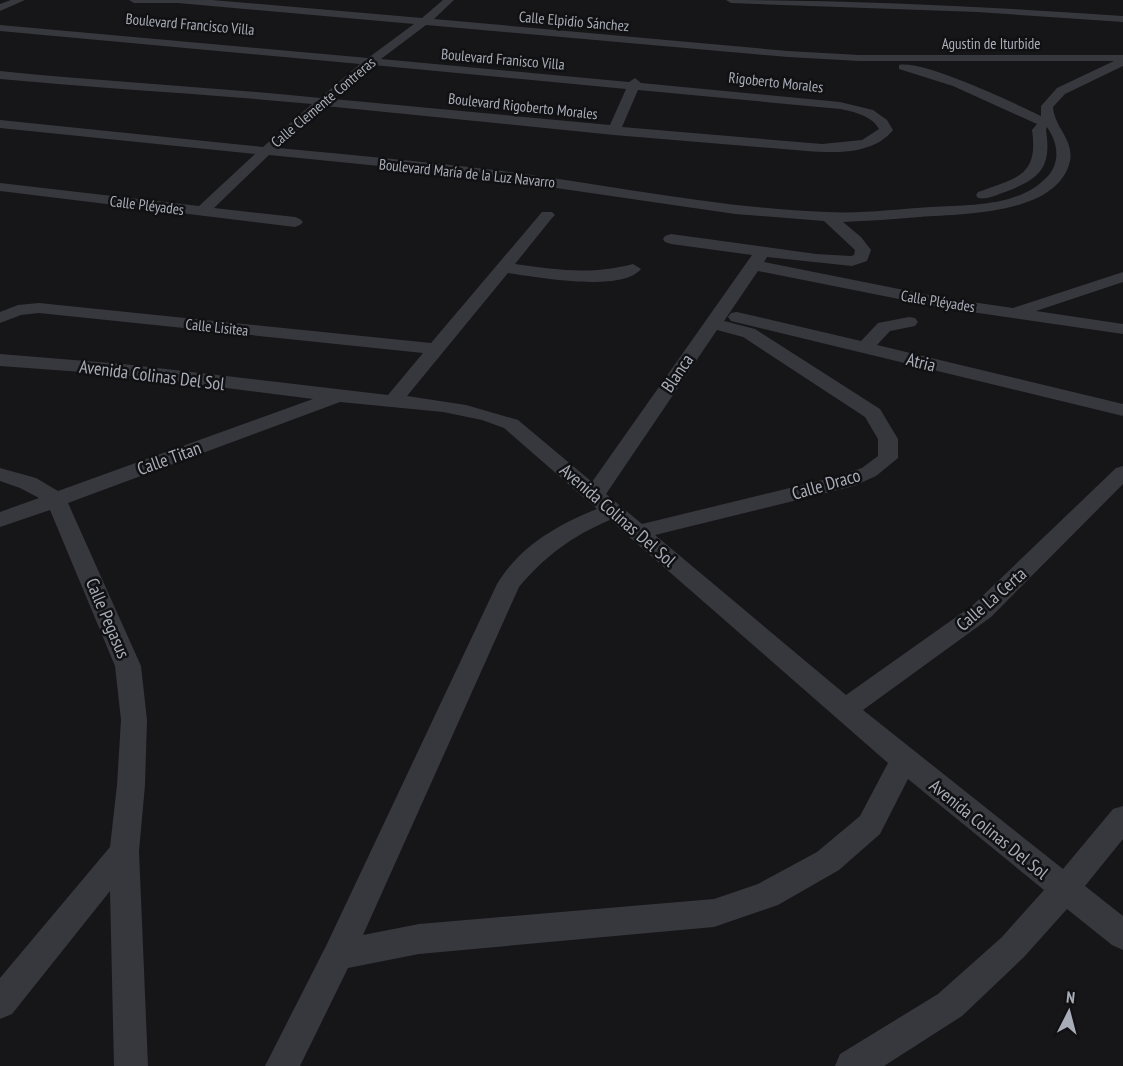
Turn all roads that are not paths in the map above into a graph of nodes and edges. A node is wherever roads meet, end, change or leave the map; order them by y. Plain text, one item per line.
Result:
1 (20, 0) edge
2 (134, 0) edge
3 (179, 0) edge
4 (448, 0) edge
5 (731, 0) edge
6 (877, 3) edge
7 (0, 9) edge
8 (1123, 19) edge
9 (423, 21) junction
10 (0, 22) edge
11 (0, 28) edge
12 (304, 53) junction
13 (374, 58) junction
14 (859, 58) junction
15 (934, 58) junction
16 (1123, 60) edge
17 (0, 67) edge
18 (1117, 67) edge
19 (0, 75) edge
20 (936, 75) junction
21 (635, 83) junction
22 (153, 86) junction
23 (322, 102) junction
24 (1047, 121) junction
25 (0, 124) edge
26 (886, 130) joint
27 (614, 132) junction
28 (264, 151) junction
29 (0, 187) edge
30 (202, 211) junction
31 (934, 212) junction
32 (547, 215) dead end
33 (828, 217) junction
34 (295, 222) dead end
35 (671, 239) dead end
36 (758, 259) junction
37 (503, 267) junction
38 (633, 269) dead end
39 (1123, 277) edge
40 (1015, 312) junction
41 (0, 318) edge
42 (715, 318) junction
43 (909, 322) dead end
44 (1123, 329) edge
45 (865, 348) junction
46 (436, 349) junction
47 (0, 360) edge
48 (339, 397) junction
49 (393, 401) junction
50 (1123, 410) edge
51 (1123, 472) edge
52 (0, 474) edge
53 (56, 499) junction
54 (603, 503) junction
55 (0, 520) edge
56 (637, 532) junction
57 (845, 709) junction
58 (904, 760) junction
59 (1123, 818) edge
60 (124, 851) junction
61 (1064, 890) junction
62 (1122, 932) edge
63 (352, 952) junction
64 (1, 999) edge
65 (131, 1066) edge
66 (282, 1066) edge
67 (852, 1066) edge

1 - 7 street
2 - 3 street, Calle Elpidio Sánchez
3 - 9 street, Calle Elpidio Sánchez
4 - 9 street, Calle Clemente Contreras
5 - 6 street
6 - 8 street
9 - 13 street, Calle Clemente Contreras
9 - 14 street, Calle Elpidio Sánchez
10 - 12 street, Boulevard Francisco Villa
11 - 12 street, Boulevard Francisco Villa
12 - 13 street, Boulevard Francisco Villa
13 - 21 street, Boulevard Franisco Villa
13 - 23 street, Calle Clemente Contreras
14 - 15 street, Agustin de Iturbide
14 - 20 street
15 - 16 street, Agustin de Iturbide
15 - 20 street
16 - 18 street
17 - 22 street, Boulevard Rigoberto Morales
18 - 24 street
19 - 22 street, Boulevard Rigoberto Morales
20 - 24 street
21 - 26 street, Rigoberto Morales
21 - 27 street
22 - 23 street, Boulevard Rigoberto Morales
23 - 27 street, Boulevard Rigoberto Morales
23 - 28 street, Calle Clemente Contreras
24 - 31 street
24 - 31 street
25 - 28 street
26 - 27 street, Boulevard Rigoberto Morales
28 - 30 street, Calle Clemente Contreras
28 - 33 street
29 - 30 street, Calle Pléyades
30 - 34 street, Calle Pléyades
31 - 33 street
32 - 37 street
33 - 36 street
35 - 36 street
36 - 40 street, Calle Pléyades
36 - 42 street, Blanca
37 - 38 street
37 - 46 street
39 - 40 street
40 - 44 street, Calle Pléyades
41 - 46 street, Calle Lisitea
42 - 45 street, Atria
42 - 54 street, Blanca
42 - 56 street, Calle Draco
43 - 45 street
45 - 50 street, Atria
46 - 49 street
47 - 48 street, Avenida Colinas Del Sol
48 - 49 street, Avenida Colinas Del Sol
48 - 53 street, Calle Titan
49 - 54 street, Avenida Colinas Del Sol
51 - 57 street, Calle La Certa
52 - 53 street
53 - 55 street, Calle Titan
53 - 60 street, Calle Pegasus
54 - 56 street, Avenida Colinas Del Sol
54 - 63 street
56 - 57 street, Avenida Colinas Del Sol
57 - 58 street, Avenida Colinas Del Sol
58 - 61 street, Avenida Colinas Del Sol
58 - 63 street
59 - 61 street
60 - 64 street
60 - 65 street, Calle Pegasus
61 - 62 street, Avenida Colinas Del Sol
61 - 67 street
63 - 66 street

